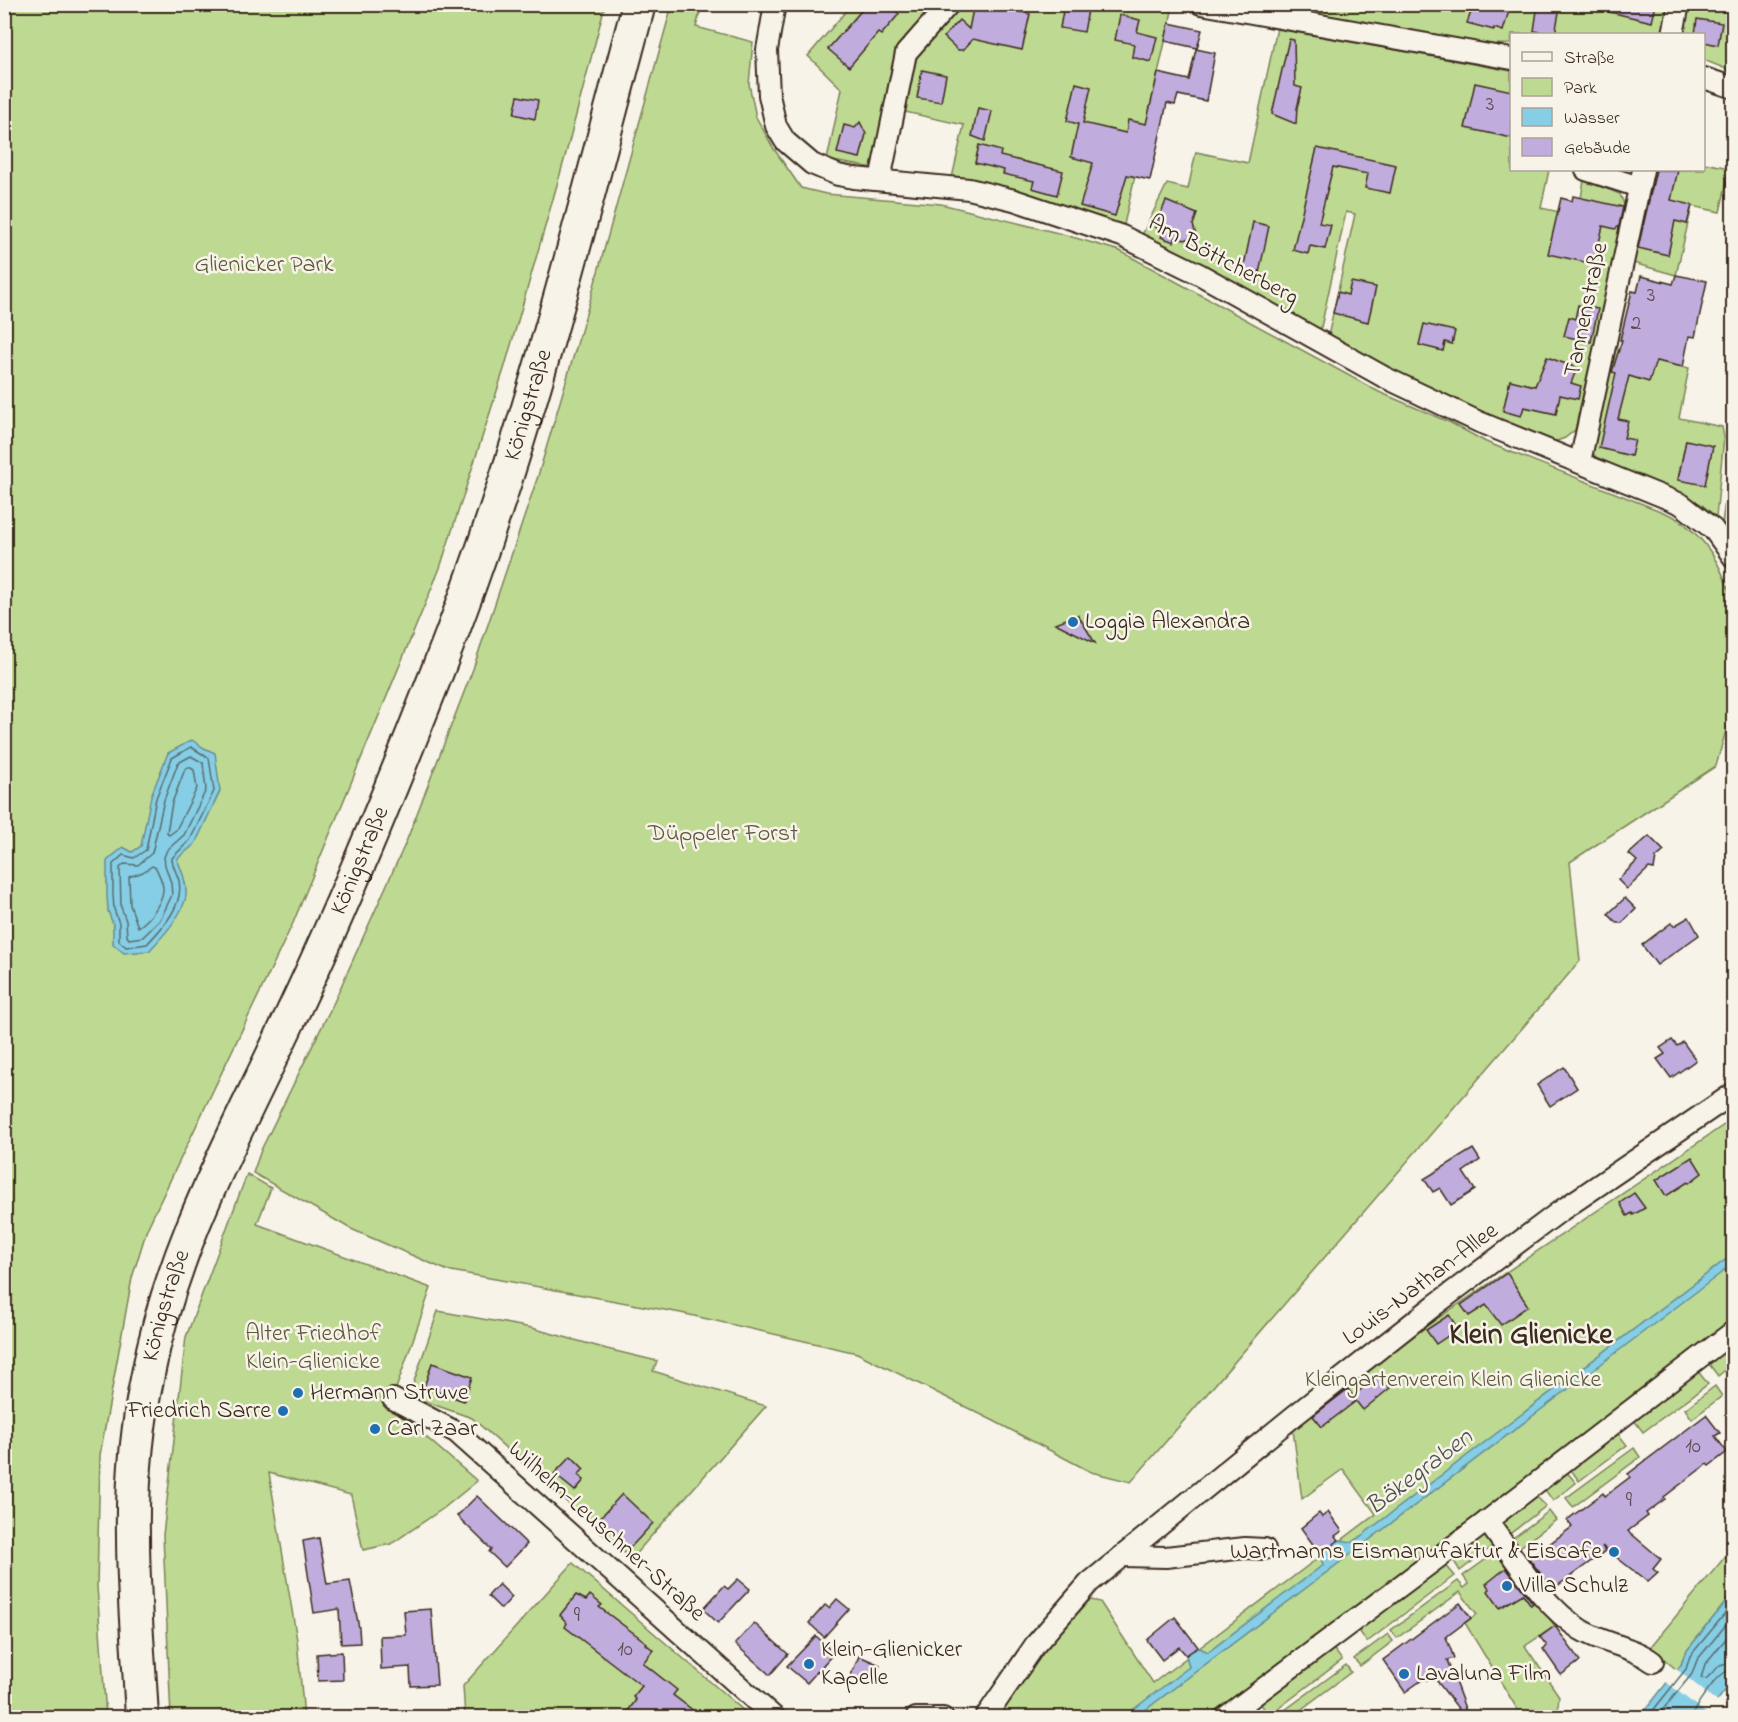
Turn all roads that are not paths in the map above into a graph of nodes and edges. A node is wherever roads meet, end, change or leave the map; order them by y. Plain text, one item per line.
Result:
1 (639, 4) edge
2 (775, 4) edge
3 (949, 4) edge
4 (1201, 4) edge
5 (1679, 4) edge
6 (1673, 33) edge
7 (1510, 59) edge
8 (1705, 78) edge
9 (1734, 88) edge
10 (1593, 171) edge
11 (1641, 178) edge
12 (880, 180) junction
13 (1580, 462) junction
14 (1734, 558) edge
15 (1734, 1093) edge
16 (1734, 1331) edge
17 (393, 1399) dead end
18 (1487, 1521) junction
19 (1265, 1550) dead end
20 (1122, 1556) junction
21 (1653, 1662) dead end
22 (141, 1718) edge
23 (775, 1718) edge
24 (916, 1718) edge
25 (943, 1718) edge
26 (985, 1718) edge
27 (1224, 1718) edge

1 - 22 main road, Königstraße
2 - 12 street, Am Böttcherberg
3 - 12 street
4 - 7 street
5 - 6 street
8 - 9 street
10 - 11 street
11 - 13 street, Tannenstraße
12 - 13 street, Am Böttcherberg
13 - 14 street, Am Böttcherberg
15 - 20 street, Louis-Nathan-Allee
16 - 18 street
17 - 23 street, Wilhelm-Leuschner-Straße
18 - 21 street
18 - 27 street
19 - 20 street
20 - 26 street, Louis-Nathan-Allee
24 - 25 street

